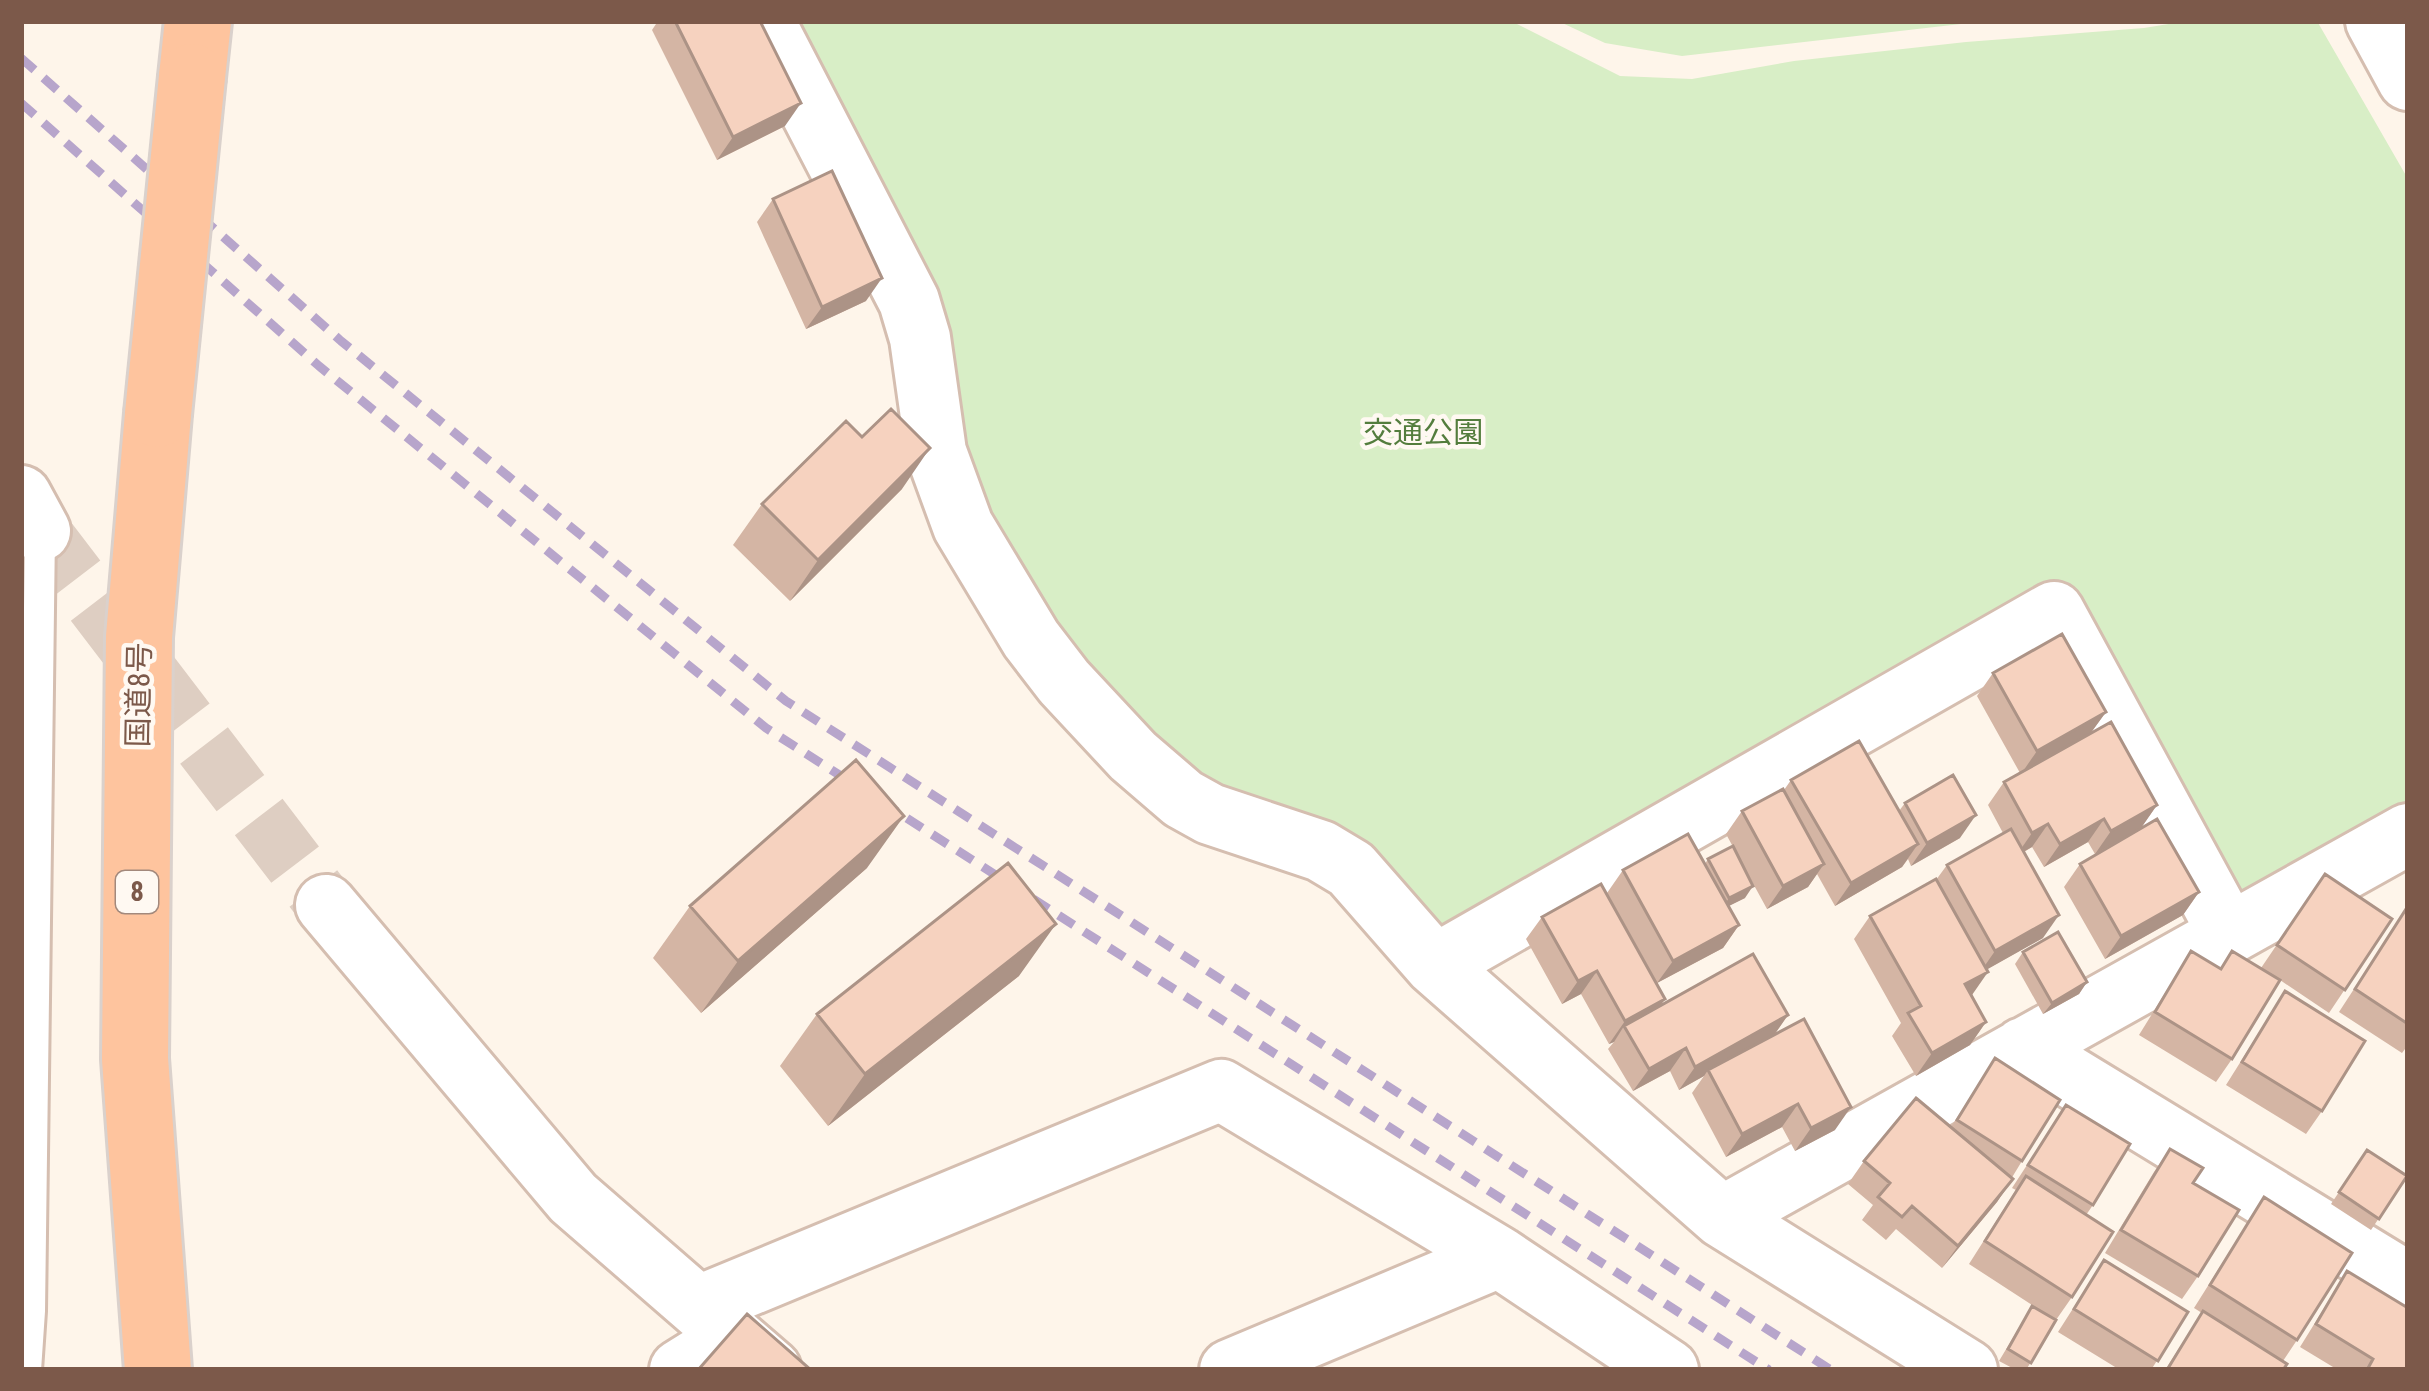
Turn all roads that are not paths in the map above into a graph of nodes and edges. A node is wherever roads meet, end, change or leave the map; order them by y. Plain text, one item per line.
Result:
1 (764, 21) edge
2 (2376, 21) edge
3 (195, 49) edge
4 (2408, 80) edge
5 (30, 513) edge
6 (2396, 853) edge
7 (326, 905) tunnel mouth
8 (2228, 932) junction
9 (1435, 964) junction
10 (2023, 1048) junction
11 (1722, 1217) junction
12 (1499, 1257) junction
13 (2408, 1283) edge
14 (735, 1338) edge
15 (26, 1370) edge
16 (158, 1370) edge
17 (680, 1370) edge
18 (1229, 1370) edge
19 (1667, 1370) edge
20 (1966, 1370) edge

1 - 9 street
2 - 4 street
3 - 16 highway, 国道8号 / 8, bridge
5 - 15 lane
6 - 8 street
7 - 14 street
8 - 9 street
8 - 10 street
9 - 11 street
10 - 11 street
10 - 13 street
11 - 20 street
12 - 14 street
12 - 18 street
12 - 19 street
14 - 17 street

